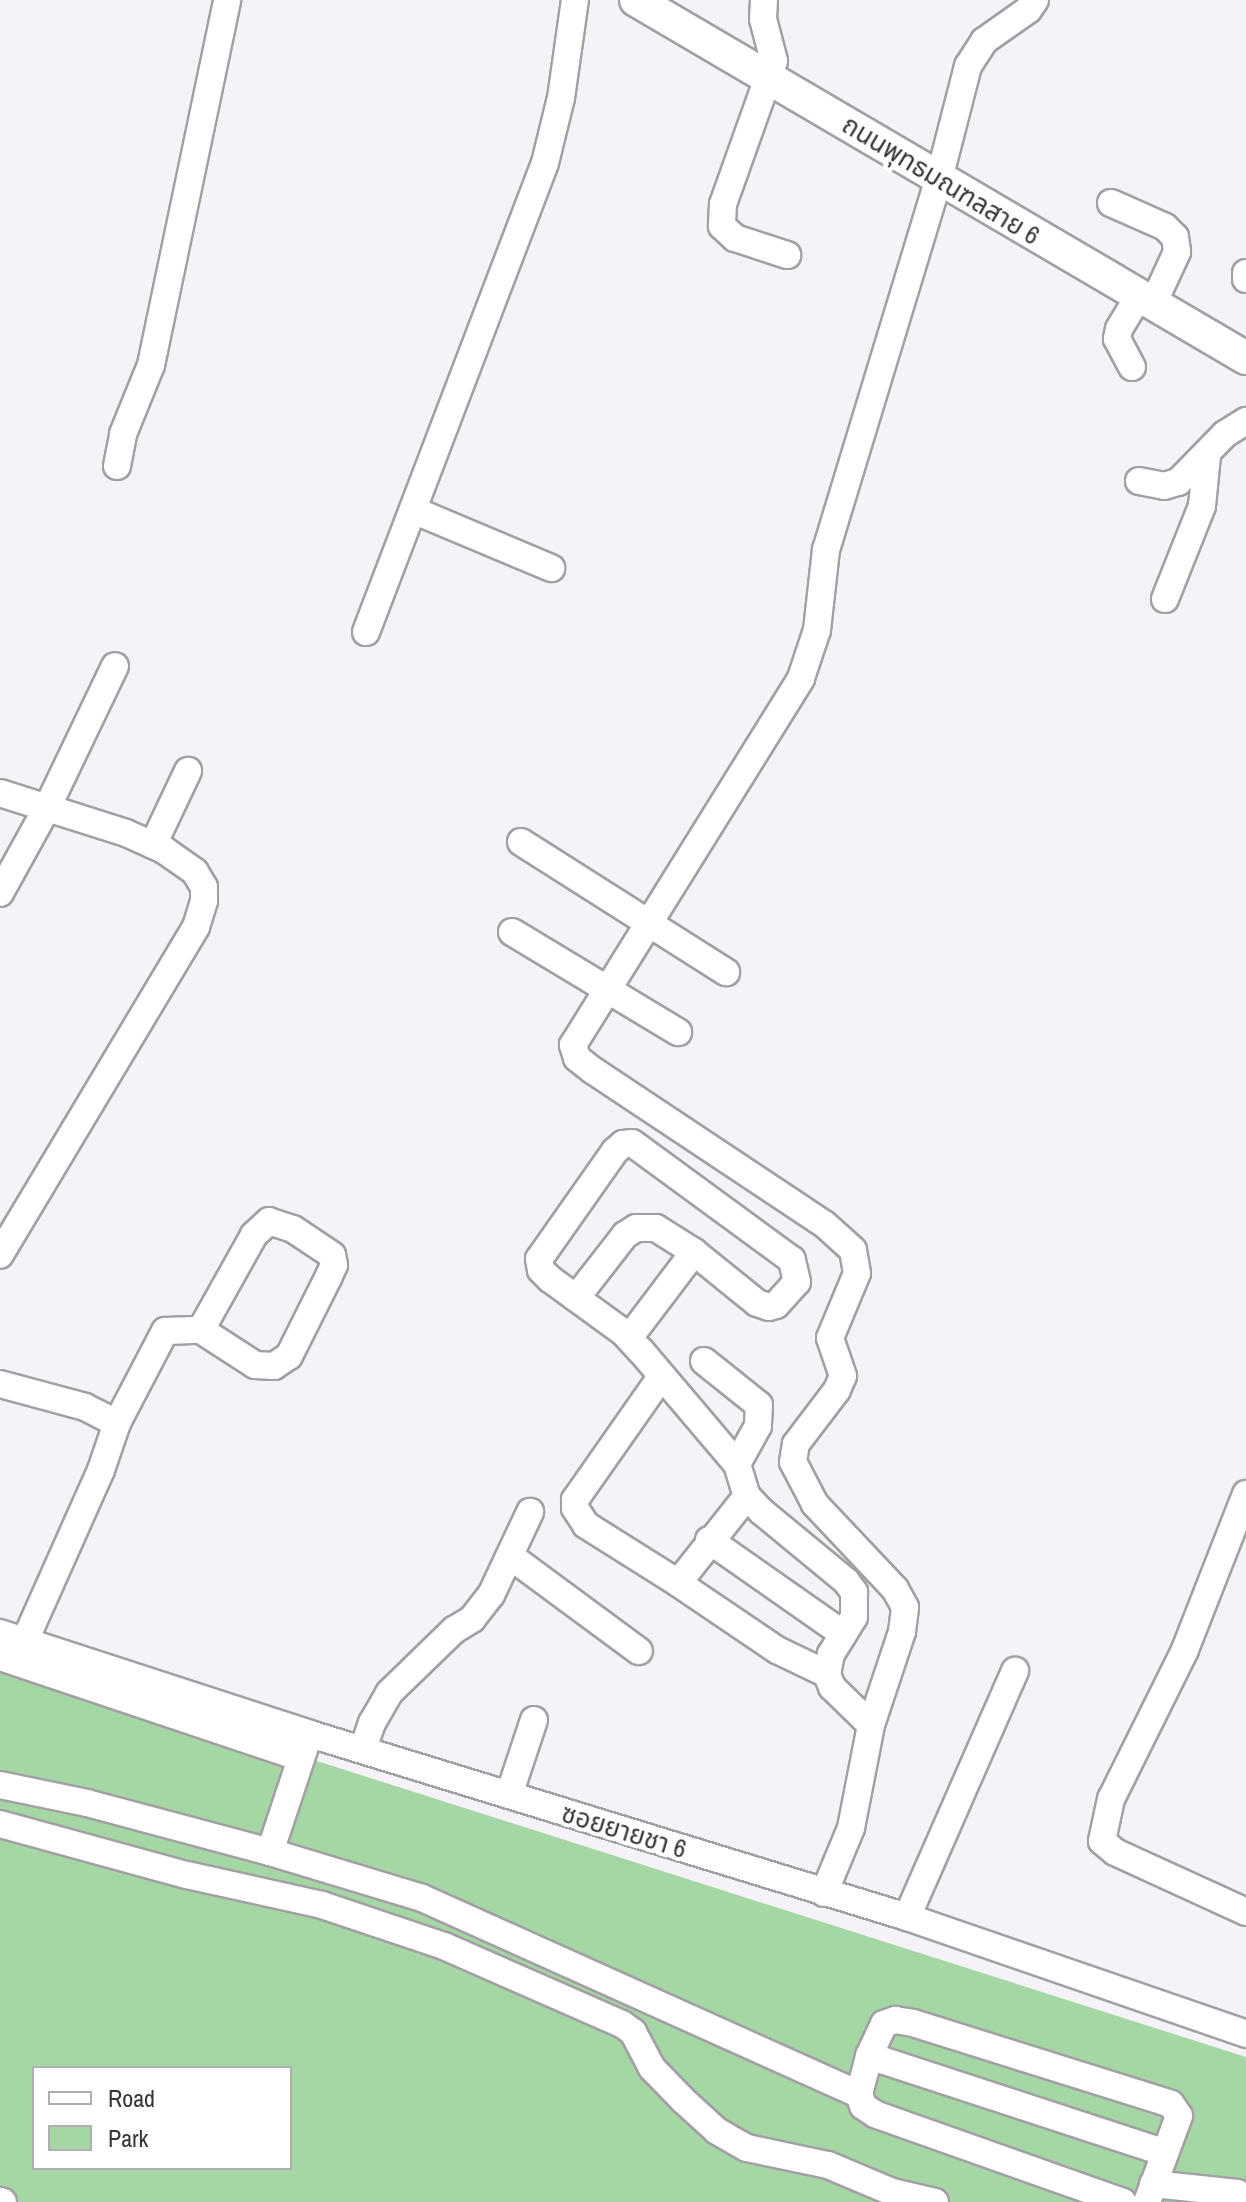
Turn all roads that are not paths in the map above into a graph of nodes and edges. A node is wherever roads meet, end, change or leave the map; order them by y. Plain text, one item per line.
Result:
1 (227, 0) edge
2 (575, 0) edge
3 (764, 0) edge
4 (1035, 0) edge
5 (650, 4) edge
6 (767, 77) junction
7 (939, 179) junction
8 (1111, 203) dead end
9 (787, 255) dead end
10 (1146, 300) junction
11 (1246, 358) edge
12 (1132, 367) dead end
13 (1243, 427) edge
14 (1207, 456) junction
15 (117, 466) dead end
16 (1139, 481) dead end
17 (413, 510) junction
18 (551, 568) dead end
19 (1165, 599) dead end
20 (366, 632) dead end
21 (115, 666) dead end
22 (188, 771) dead end
23 (0, 793) edge
24 (48, 806) junction
25 (521, 842) dead end
26 (153, 845) junction
27 (0, 893) edge
28 (649, 923) junction
29 (512, 932) dead end
30 (726, 972) dead end
31 (607, 990) junction
32 (678, 1032) dead end
33 (694, 1252) junction
34 (0, 1255) edge
35 (576, 1298) junction
36 (201, 1330) junction
37 (629, 1338) junction
38 (704, 1361) dead end
39 (661, 1377) junction
40 (0, 1384) edge
41 (117, 1423) junction
42 (737, 1464) junction
43 (1246, 1494) edge
44 (747, 1496) junction
45 (530, 1512) dead end
46 (709, 1540) junction
47 (510, 1556) junction
48 (678, 1583) junction
49 (843, 1634) junction
50 (12, 1637) edge
51 (639, 1651) dead end
52 (0, 1657) edge
53 (1015, 1671) dead end
54 (827, 1674) junction
55 (534, 1720) dead end
56 (871, 1725) junction
57 (305, 1746) junction
58 (363, 1749) junction
59 (0, 1785) edge
60 (509, 1795) junction
61 (0, 1824) edge
62 (270, 1852) junction
63 (824, 1893) junction
64 (1246, 1912) edge
65 (907, 1917) junction
66 (1246, 2034) edge
67 (869, 2056) junction
68 (859, 2094) junction
69 (1165, 2153) junction
70 (1150, 2193) edge
71 (1238, 2193) dead end
72 (935, 2202) edge
73 (1123, 2202) edge

1 - 15 street
2 - 17 street
3 - 6 street
4 - 7 street
5 - 6 main road, ถนนพุทธมณฑลสาย 6
6 - 7 main road, ถนนพุทธมณฑลสาย 6
6 - 9 street
7 - 10 main road, ถนนพุทธมณฑลสาย 6
7 - 28 street
8 - 10 street
10 - 11 main road, ถนนพุทธมณฑลสาย 6
10 - 12 street
13 - 14 street
14 - 16 street
14 - 19 street
17 - 18 street
17 - 20 street
21 - 24 street
22 - 26 street
23 - 24 street
24 - 26 street
24 - 27 street
25 - 28 street
26 - 34 street
28 - 30 street
28 - 31 street
29 - 31 street
31 - 32 street
31 - 56 street
33 - 35 street
33 - 35 street
33 - 37 street
35 - 37 street
36 - 36 street
36 - 41 street
37 - 39 street
38 - 42 street
39 - 42 street
39 - 48 street
40 - 41 street
41 - 50 street
42 - 44 street
43 - 64 street
44 - 46 street
44 - 49 street
45 - 47 street
46 - 48 street
46 - 49 street
47 - 51 street
47 - 58 street
48 - 54 street
49 - 54 street
50 - 57 street, ซอยยายชา 6
52 - 57 street
53 - 65 street
54 - 56 street
55 - 60 street
56 - 63 street
57 - 58 street, ซอยยายชา 6
57 - 62 street
58 - 60 street, ซอยยายชา 6
59 - 62 street
60 - 63 street, ซอยยายชา 6
61 - 72 street
62 - 68 street
63 - 65 street, ซอยยายชา 6
65 - 66 street, ซอยยายชา 6
67 - 68 street
67 - 69 street
67 - 69 street
68 - 73 street
69 - 70 street
70 - 71 street

